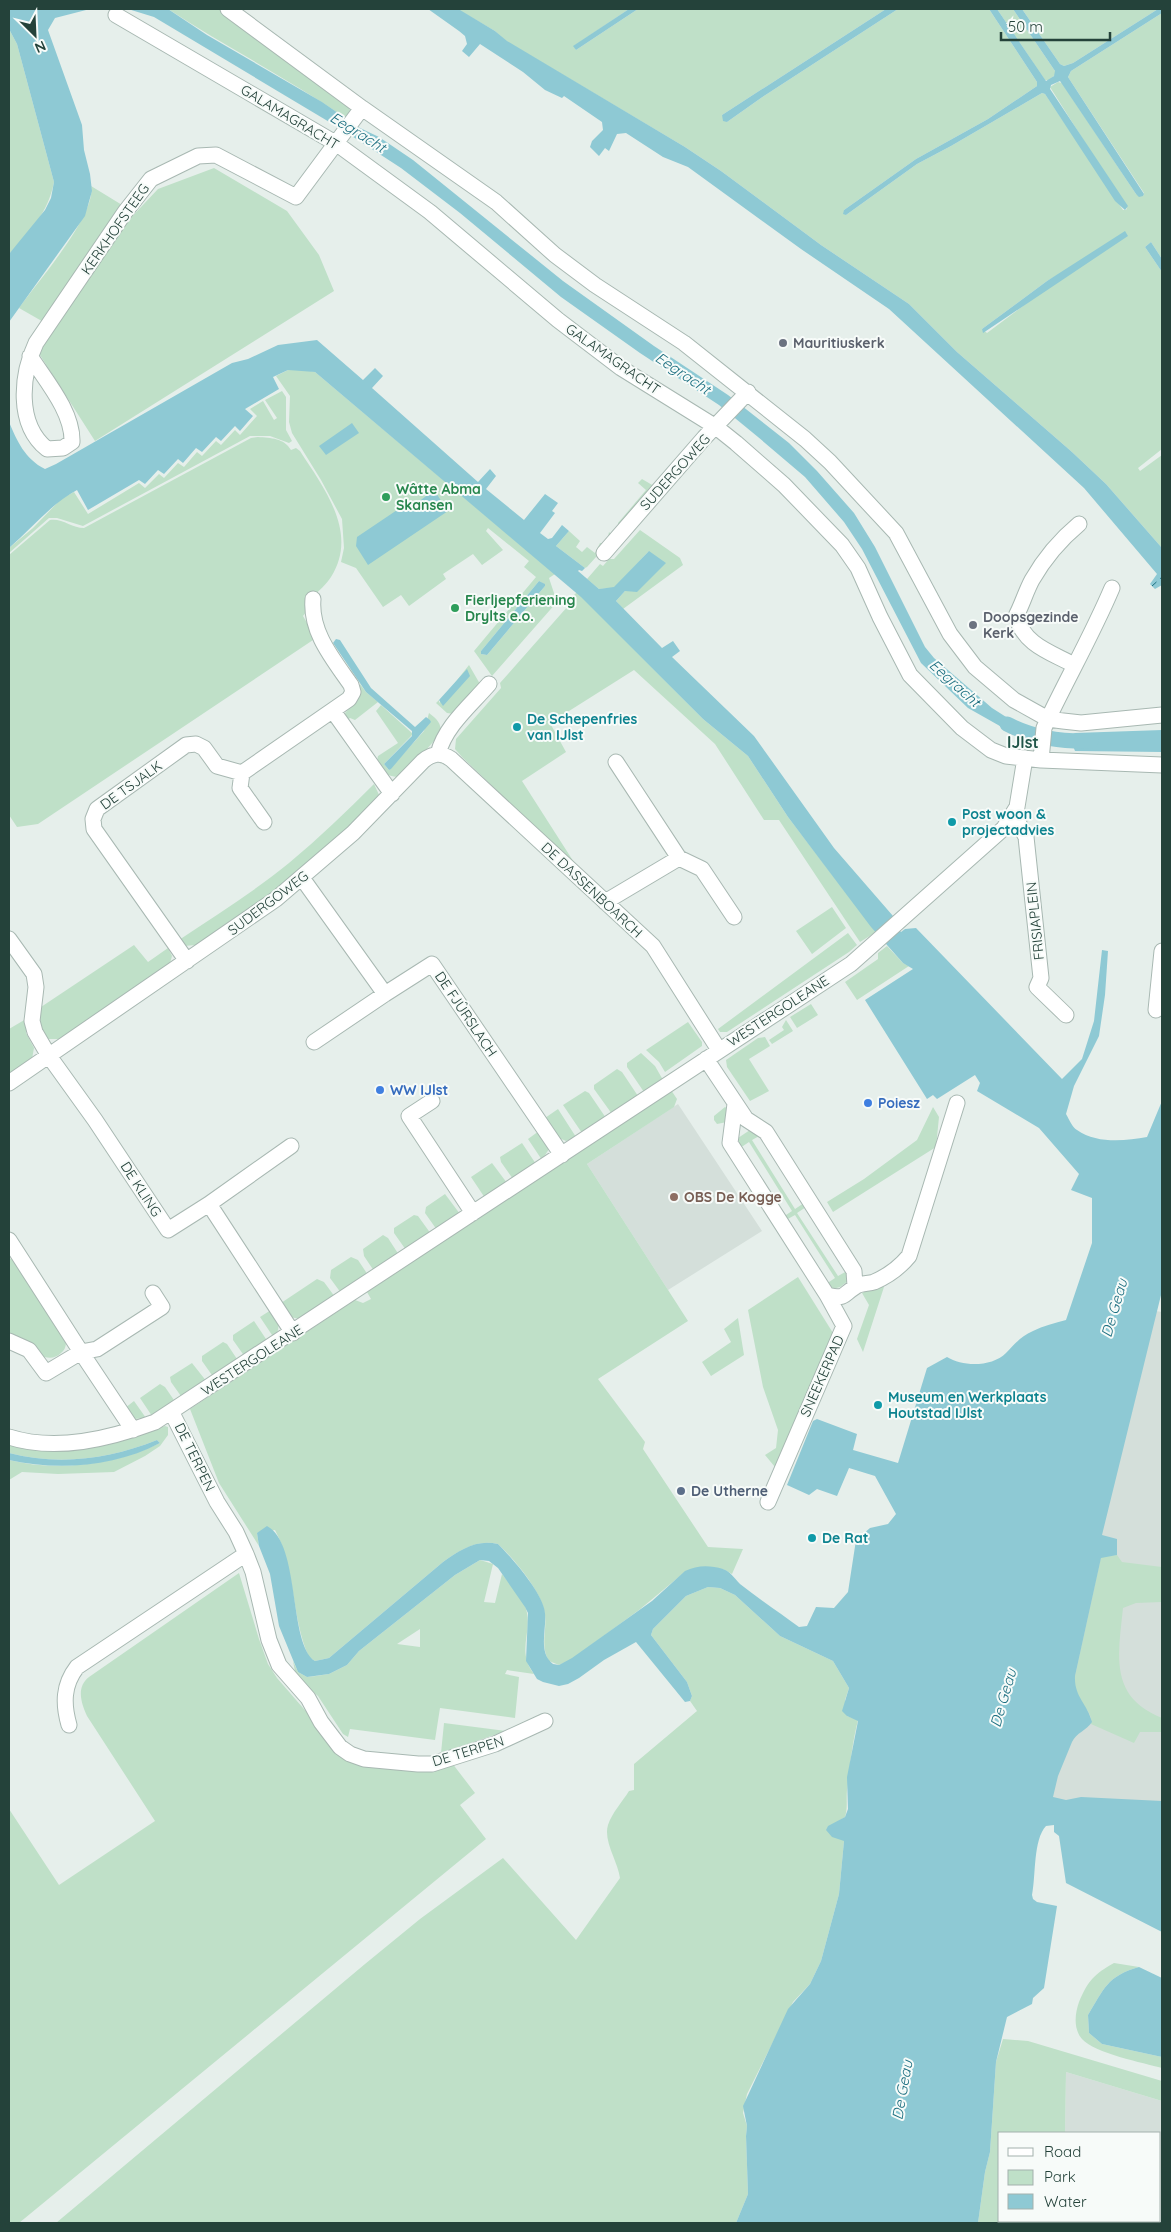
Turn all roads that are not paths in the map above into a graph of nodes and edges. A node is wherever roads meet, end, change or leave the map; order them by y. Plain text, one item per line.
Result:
1 (228, 9) edge
2 (116, 16) dead end
3 (358, 114) junction
4 (340, 139) junction
5 (30, 356) junction
6 (744, 397) junction
7 (716, 427) junction
8 (1080, 524) dead end
9 (604, 554) dead end
10 (1112, 588) dead end
11 (313, 599) dead end
12 (1074, 666) junction
13 (489, 684) dead end
14 (333, 711) junction
15 (1162, 715) edge
16 (1046, 724) junction
17 (438, 754) junction
18 (1042, 756) junction
19 (1025, 758) junction
20 (616, 762) dead end
21 (1162, 765) edge
22 (242, 773) junction
23 (392, 794) junction
24 (1012, 818) junction
25 (264, 822) dead end
26 (679, 858) junction
27 (302, 878) junction
28 (605, 902) junction
29 (734, 917) dead end
30 (9, 939) edge
31 (1162, 951) edge
32 (187, 962) junction
33 (385, 994) junction
34 (1156, 1010) dead end
35 (1066, 1015) dead end
36 (314, 1042) dead end
37 (719, 1050) junction
38 (49, 1056) junction
39 (706, 1058) junction
40 (9, 1083) edge
41 (432, 1101) dead end
42 (958, 1102) dead end
43 (735, 1104) junction
44 (291, 1146) dead end
45 (562, 1155) junction
46 (209, 1204) junction
47 (473, 1213) junction
48 (10, 1243) edge
49 (855, 1286) junction
50 (153, 1293) dead end
51 (826, 1295) junction
52 (293, 1333) junction
53 (9, 1341) edge
54 (81, 1352) junction
55 (172, 1412) junction
56 (133, 1430) junction
57 (9, 1438) edge
58 (768, 1502) dead end
59 (246, 1554) junction
60 (545, 1721) dead end
61 (69, 1725) dead end

1 - 3 street
2 - 4 street, GALAMAGRACHT
3 - 4 street, KERKHOFSTEEG
3 - 6 street
4 - 5 street, KERKHOFSTEEG
4 - 7 street, GALAMAGRACHT
5 - 5 street, KERKHOFSTEEG
6 - 7 street, SUDERGOWEG
6 - 16 street
7 - 9 street, SUDERGOWEG
7 - 19 street, GALAMAGRACHT
8 - 12 street
10 - 12 street
11 - 14 street
12 - 16 street
13 - 17 street
14 - 22 street
14 - 23 street
15 - 16 street
16 - 18 street
17 - 23 street, SUDERGOWEG
17 - 28 street, DE DASSENBOARCH
18 - 19 street, GALAMAGRACHT
18 - 21 street, GALAMAGRACHT
19 - 24 street, WESTERGOLEANE
20 - 26 street
22 - 25 street
22 - 32 street, DE TSJALK
23 - 27 street, SUDERGOWEG
24 - 35 street, FRISIAPLEIN
24 - 37 street, WESTERGOLEANE
26 - 28 street
26 - 29 street
27 - 32 street, SUDERGOWEG
27 - 33 street
28 - 37 street, DE DASSENBOARCH
30 - 38 street
31 - 34 street
32 - 38 street, SUDERGOWEG
33 - 36 street
33 - 45 street, DE FJÛRSLACH
37 - 39 street, WESTERGOLEANE
38 - 40 street, SUDERGOWEG
38 - 46 street, DE KLING
39 - 43 street
39 - 45 street, WESTERGOLEANE
41 - 47 street
42 - 49 street
43 - 49 street
43 - 51 street
44 - 46 street
45 - 47 street, WESTERGOLEANE
46 - 52 street
47 - 52 street, WESTERGOLEANE
48 - 54 street
49 - 51 street
50 - 54 street
51 - 58 street, SNEEKERPAD
52 - 55 street, WESTERGOLEANE
53 - 54 street
54 - 56 street
55 - 56 street, WESTERGOLEANE
55 - 59 street, DE TERPEN
56 - 57 street, WESTERGOLEANE
59 - 60 street, DE TERPEN
59 - 61 street

